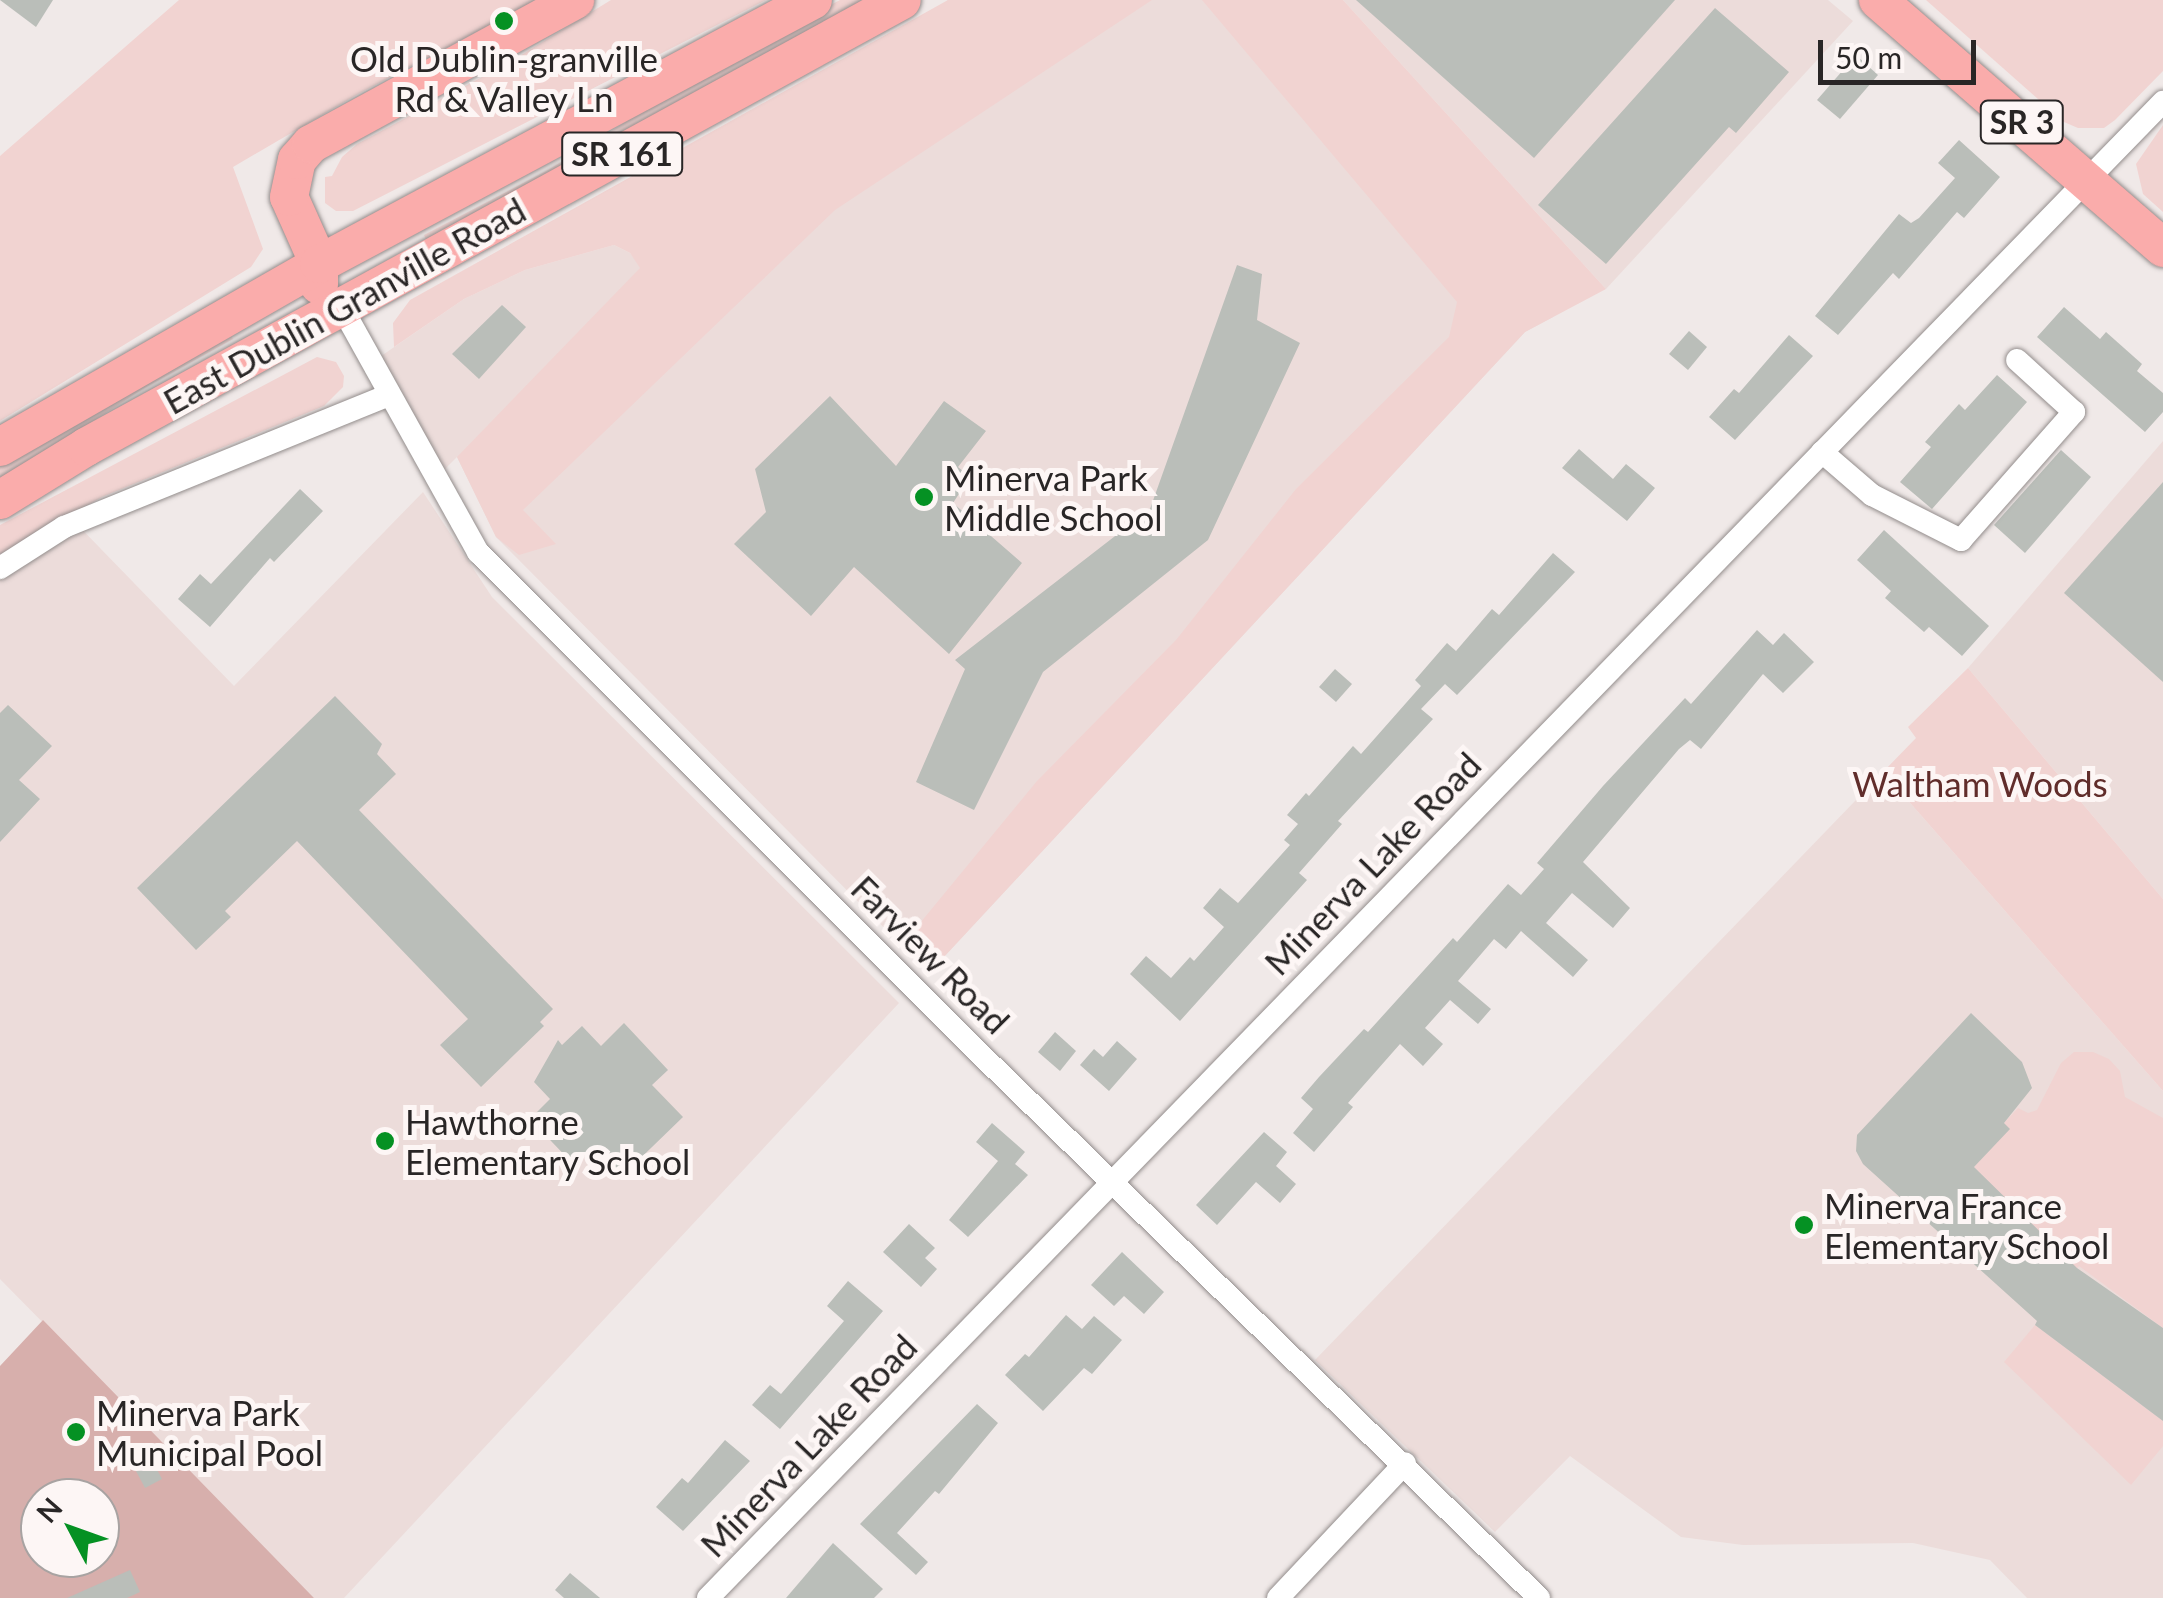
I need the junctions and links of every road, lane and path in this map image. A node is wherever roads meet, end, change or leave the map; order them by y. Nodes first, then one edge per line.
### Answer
1 (575, 0) edge
2 (812, 0) edge
3 (902, 0) edge
4 (1878, 0) edge
5 (711, 56) junction
6 (2163, 102) edge
7 (2086, 177) junction
8 (2163, 248) edge
9 (319, 264) junction
10 (341, 306) junction
11 (2016, 360) dead end
12 (389, 396) junction
13 (0, 447) edge
14 (86, 447) junction
15 (1822, 452) junction
16 (0, 500) edge
17 (0, 568) edge
18 (1112, 1179) junction
19 (1405, 1464) junction
20 (708, 1598) edge
21 (1278, 1598) edge
22 (1539, 1598) edge

1 - 9 main road
2 - 5 main road, East Dublin Granville Road / SR 161
3 - 10 main road, East Dublin Granville Road / SR 161
4 - 7 main road, SR 3
5 - 9 main road, East Dublin Granville Road / SR 161
5 - 10 main road
6 - 7 street, Minerva Lake Road
7 - 8 main road, SR 3
7 - 15 street, Minerva Lake Road
9 - 13 main road, East Dublin Granville Road / SR 161
9 - 14 main road
10 - 12 street, Farview Road
10 - 14 main road, East Dublin Granville Road / SR 161
11 - 15 street
12 - 17 street
12 - 18 street, Farview Road
14 - 16 main road, East Dublin Granville Road / SR 161
15 - 18 street, Minerva Lake Road
18 - 19 street, Farview Road
18 - 20 street, Minerva Lake Road
19 - 21 street
19 - 22 street, Farview Road

